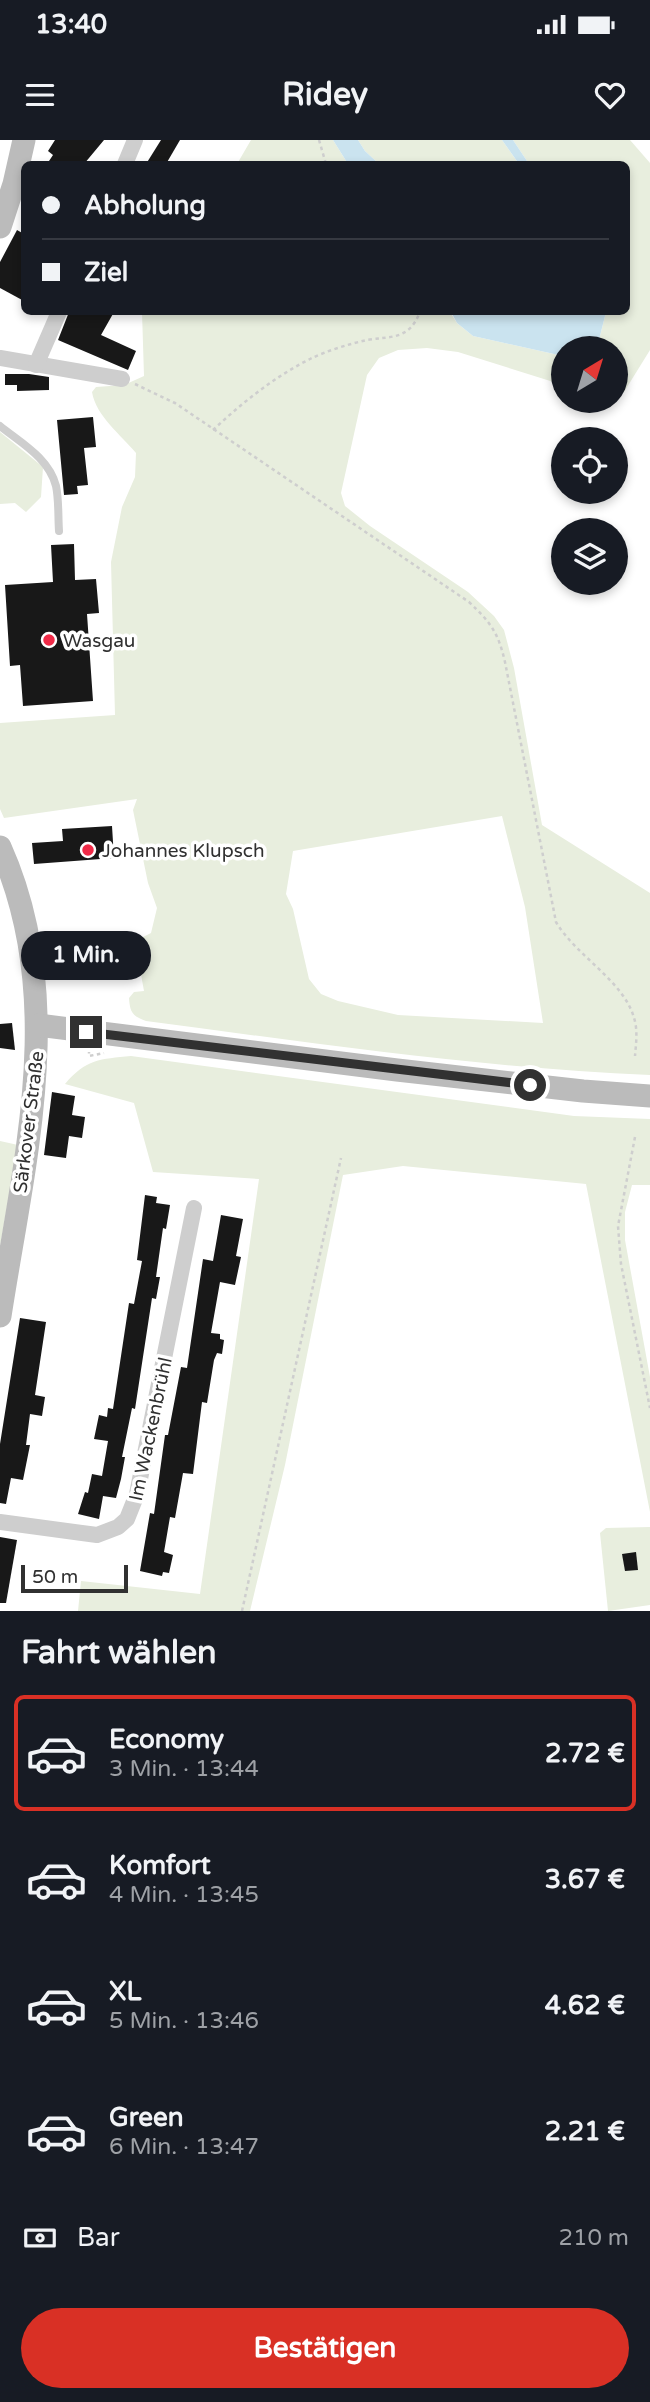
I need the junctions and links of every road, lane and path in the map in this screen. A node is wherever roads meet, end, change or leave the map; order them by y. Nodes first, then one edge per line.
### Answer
1 (24, 140) edge
2 (135, 140) edge
3 (319, 140) edge
4 (126, 161) edge
5 (325, 161) edge
6 (0, 227) edge
7 (58, 315) edge
8 (419, 315) edge
9 (0, 358) edge
10 (36, 365) junction
11 (122, 379) joint
12 (0, 426) edge
13 (213, 430) junction
14 (59, 531) dead end
15 (0, 848) edge
16 (38, 1025) junction
17 (635, 1056) dead end
18 (650, 1096) edge
19 (635, 1137) dead end
20 (341, 1158) dead end
21 (194, 1208) dead end
22 (0, 1315) edge
23 (650, 1408) edge
24 (0, 1522) edge
25 (242, 1611) edge

1 - 6 main road
2 - 4 street
3 - 5 path
7 - 10 street
8 - 13 path
9 - 10 street
10 - 11 street
11 - 13 path
12 - 14 lane
13 - 17 path
15 - 16 main road, Särkover Straße
16 - 18 main road
16 - 22 main road, Särkover Straße
19 - 23 path
20 - 25 path
21 - 24 street, Im Wackenbrühl

